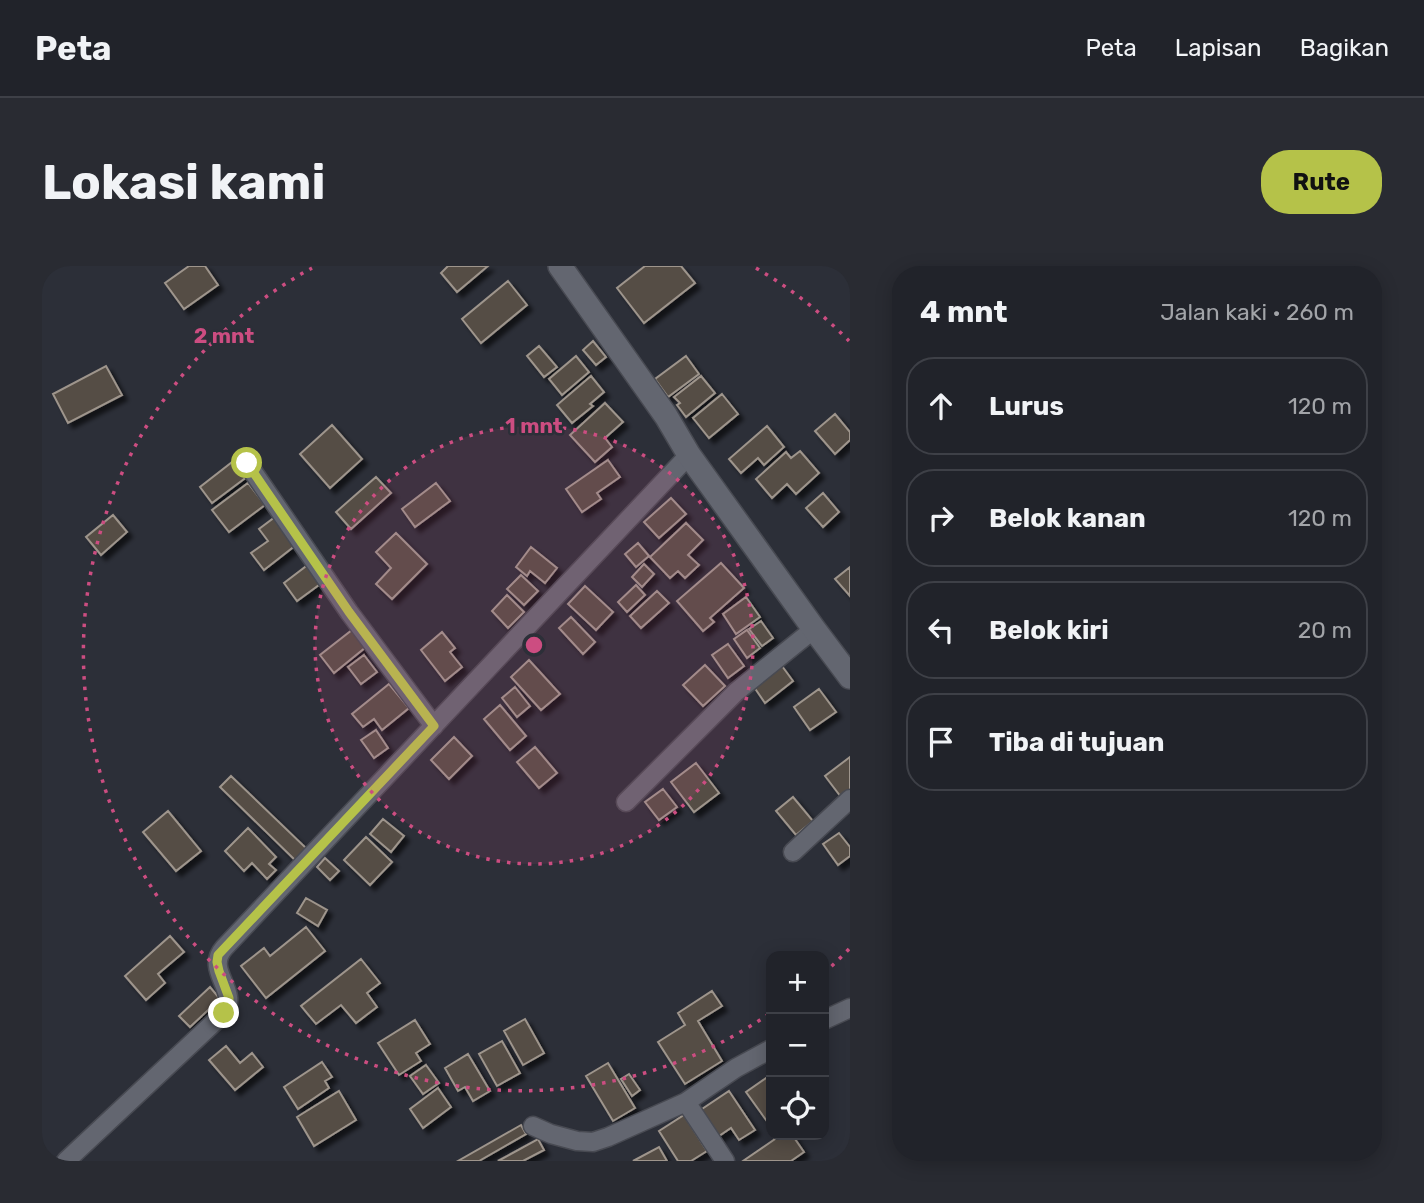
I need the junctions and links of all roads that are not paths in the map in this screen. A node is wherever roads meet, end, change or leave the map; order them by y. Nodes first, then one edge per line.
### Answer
1 (560, 266) edge
2 (690, 455) junction
3 (247, 463) dead end
4 (814, 629) junction
5 (850, 677) edge
6 (434, 726) junction
7 (850, 799) edge
8 (626, 802) dead end
9 (793, 852) dead end
10 (850, 1008) edge
11 (829, 1018) edge
12 (766, 1052) edge
13 (686, 1102) junction
14 (533, 1126) dead end
15 (66, 1161) edge
16 (725, 1161) edge

1 - 2 street
2 - 4 street
2 - 6 street
3 - 6 street
4 - 5 street
4 - 8 street
6 - 15 street
7 - 9 street
10 - 11 street
12 - 13 street
13 - 14 street
13 - 16 street

